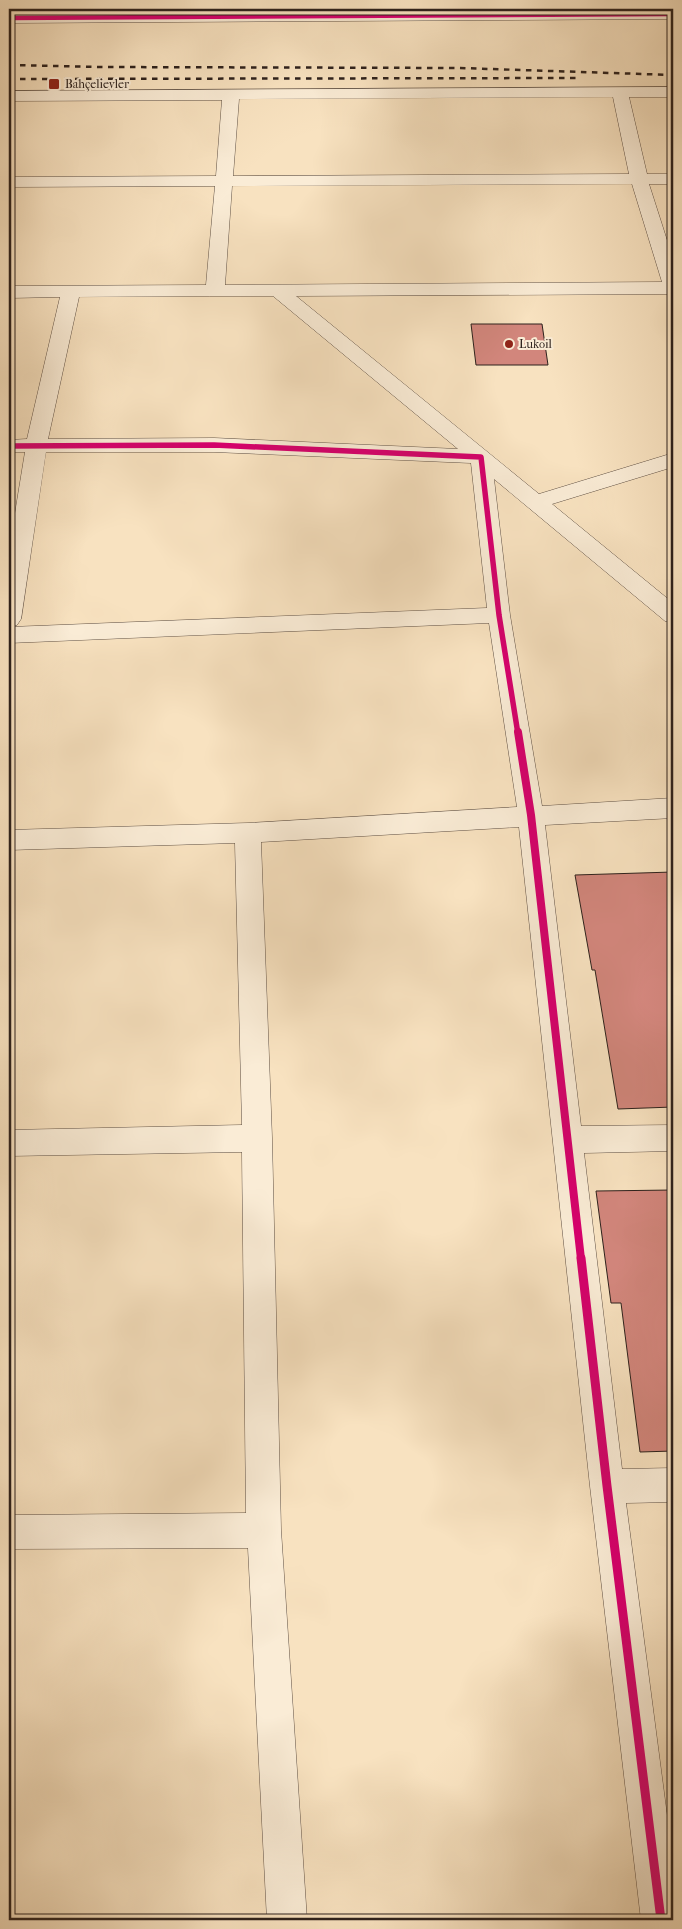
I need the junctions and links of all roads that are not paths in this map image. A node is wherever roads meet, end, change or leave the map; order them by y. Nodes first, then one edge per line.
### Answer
1 (673, 14) edge
2 (9, 18) edge
3 (673, 26) edge
4 (9, 31) edge
5 (673, 92) edge
6 (620, 93) junction
7 (231, 94) junction
8 (9, 96) edge
9 (673, 178) edge
10 (639, 179) junction
11 (224, 181) junction
12 (9, 182) edge
13 (673, 288) edge
14 (278, 291) junction
15 (9, 292) edge
16 (71, 292) junction
17 (215, 292) junction
18 (22, 447) edge
19 (481, 457) junction
20 (673, 460) edge
21 (536, 502) junction
22 (499, 615) junction
23 (673, 615) edge
24 (9, 619) edge
25 (9, 635) edge
26 (673, 808) edge
27 (532, 815) junction
28 (248, 833) junction
29 (9, 840) edge
30 (257, 1138) junction
31 (673, 1138) edge
32 (567, 1140) junction
33 (9, 1143) edge
34 (673, 1485) edge
35 (607, 1486) junction
36 (264, 1530) junction
37 (9, 1532) edge
38 (287, 1920) edge
39 (665, 1920) edge

1 - 2 street
3 - 4 street
5 - 6 street
6 - 7 street
6 - 10 street
7 - 8 street
7 - 11 street
9 - 10 street
10 - 11 street
10 - 13 street
11 - 12 street
11 - 17 street
13 - 14 street
14 - 17 street
14 - 19 street
15 - 16 street
16 - 17 street
16 - 18 street
18 - 19 street
18 - 24 street
19 - 21 street
19 - 22 street
20 - 21 street
21 - 23 street
22 - 25 street
22 - 27 street
26 - 27 street
27 - 28 street
27 - 32 street
28 - 29 street
28 - 30 street
30 - 33 street
30 - 36 street
31 - 32 street
32 - 35 street
34 - 35 street
35 - 39 street
36 - 37 street
36 - 38 street

